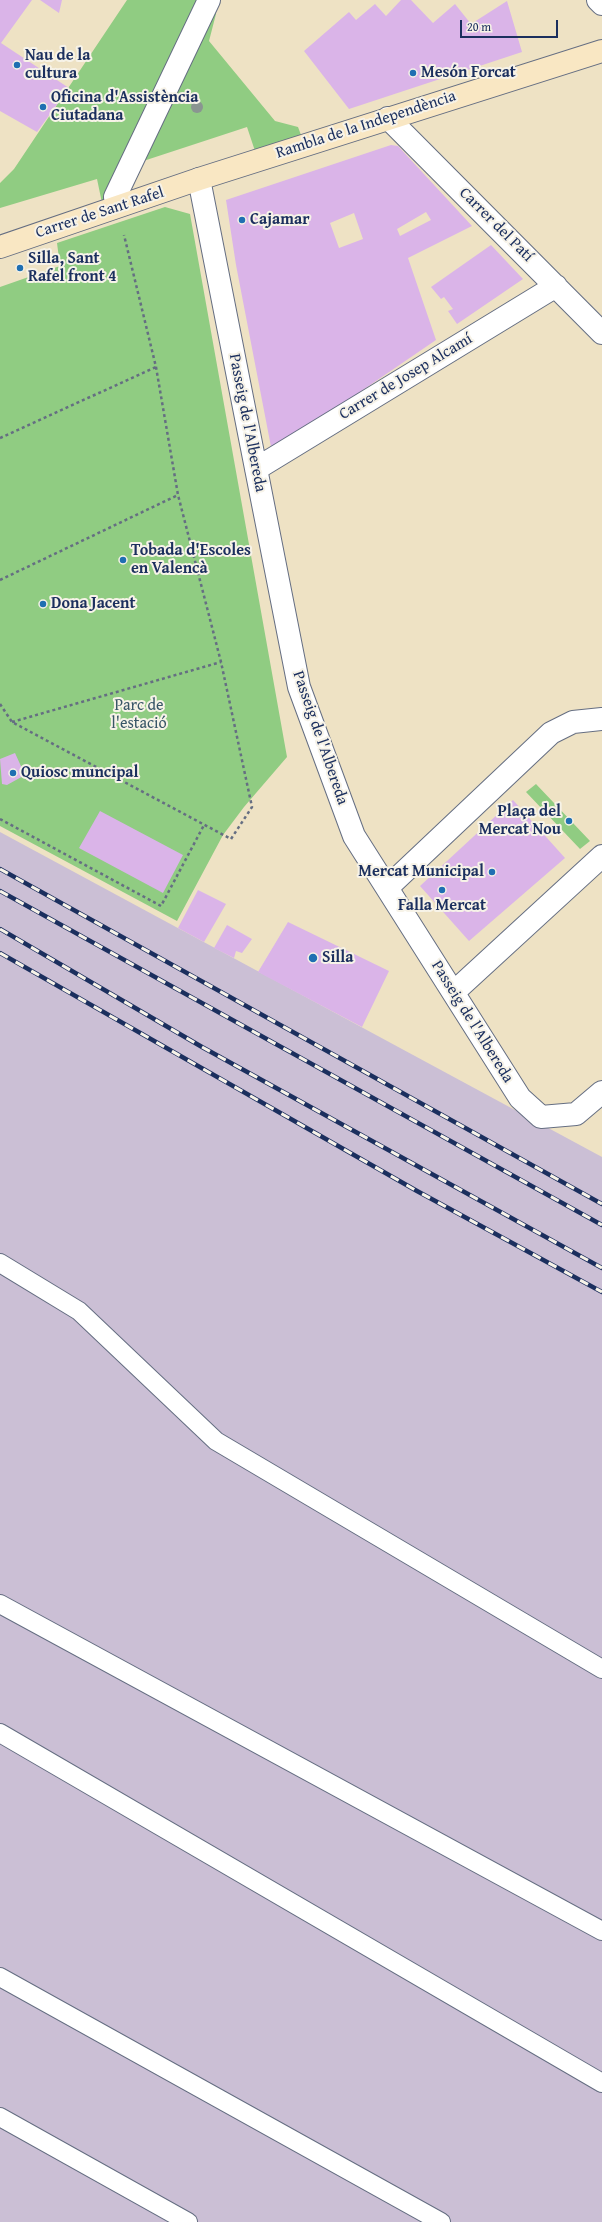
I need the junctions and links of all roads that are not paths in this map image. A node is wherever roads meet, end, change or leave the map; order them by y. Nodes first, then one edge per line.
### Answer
1 (209, 0) edge
2 (598, 0) edge
3 (602, 4) edge
4 (602, 51) edge
5 (388, 118) junction
6 (199, 179) junction
7 (115, 197) dead end
8 (0, 247) edge
9 (556, 286) junction
10 (602, 333) edge
11 (256, 469) junction
12 (602, 719) edge
13 (602, 856) edge
14 (388, 887) junction
15 (454, 992) junction
16 (602, 1092) edge
17 (0, 1263) edge
18 (0, 1604) edge
19 (602, 1669) edge
20 (0, 1733) edge
21 (602, 1931) edge
22 (0, 1977) edge
23 (602, 2083) edge
24 (0, 2117) edge
25 (188, 2222) edge
26 (441, 2222) edge

1 - 7 street
2 - 3 street
4 - 5 street, Rambla de la Independència
5 - 6 street, Rambla de la Independència
5 - 9 street, Carrer del Patí
6 - 8 street, Carrer de Sant Rafel
6 - 11 street, Passeig de l'Albereda
9 - 10 street, Carrer del Patí
9 - 11 street, Carrer de Josep Alcamí
11 - 14 street, Passeig de l'Albereda
12 - 14 street
13 - 15 street
14 - 15 street, Passeig de l'Albereda
15 - 16 street, Passeig de l'Albereda
17 - 19 lane
18 - 21 lane
20 - 23 lane
22 - 26 lane
24 - 25 lane

